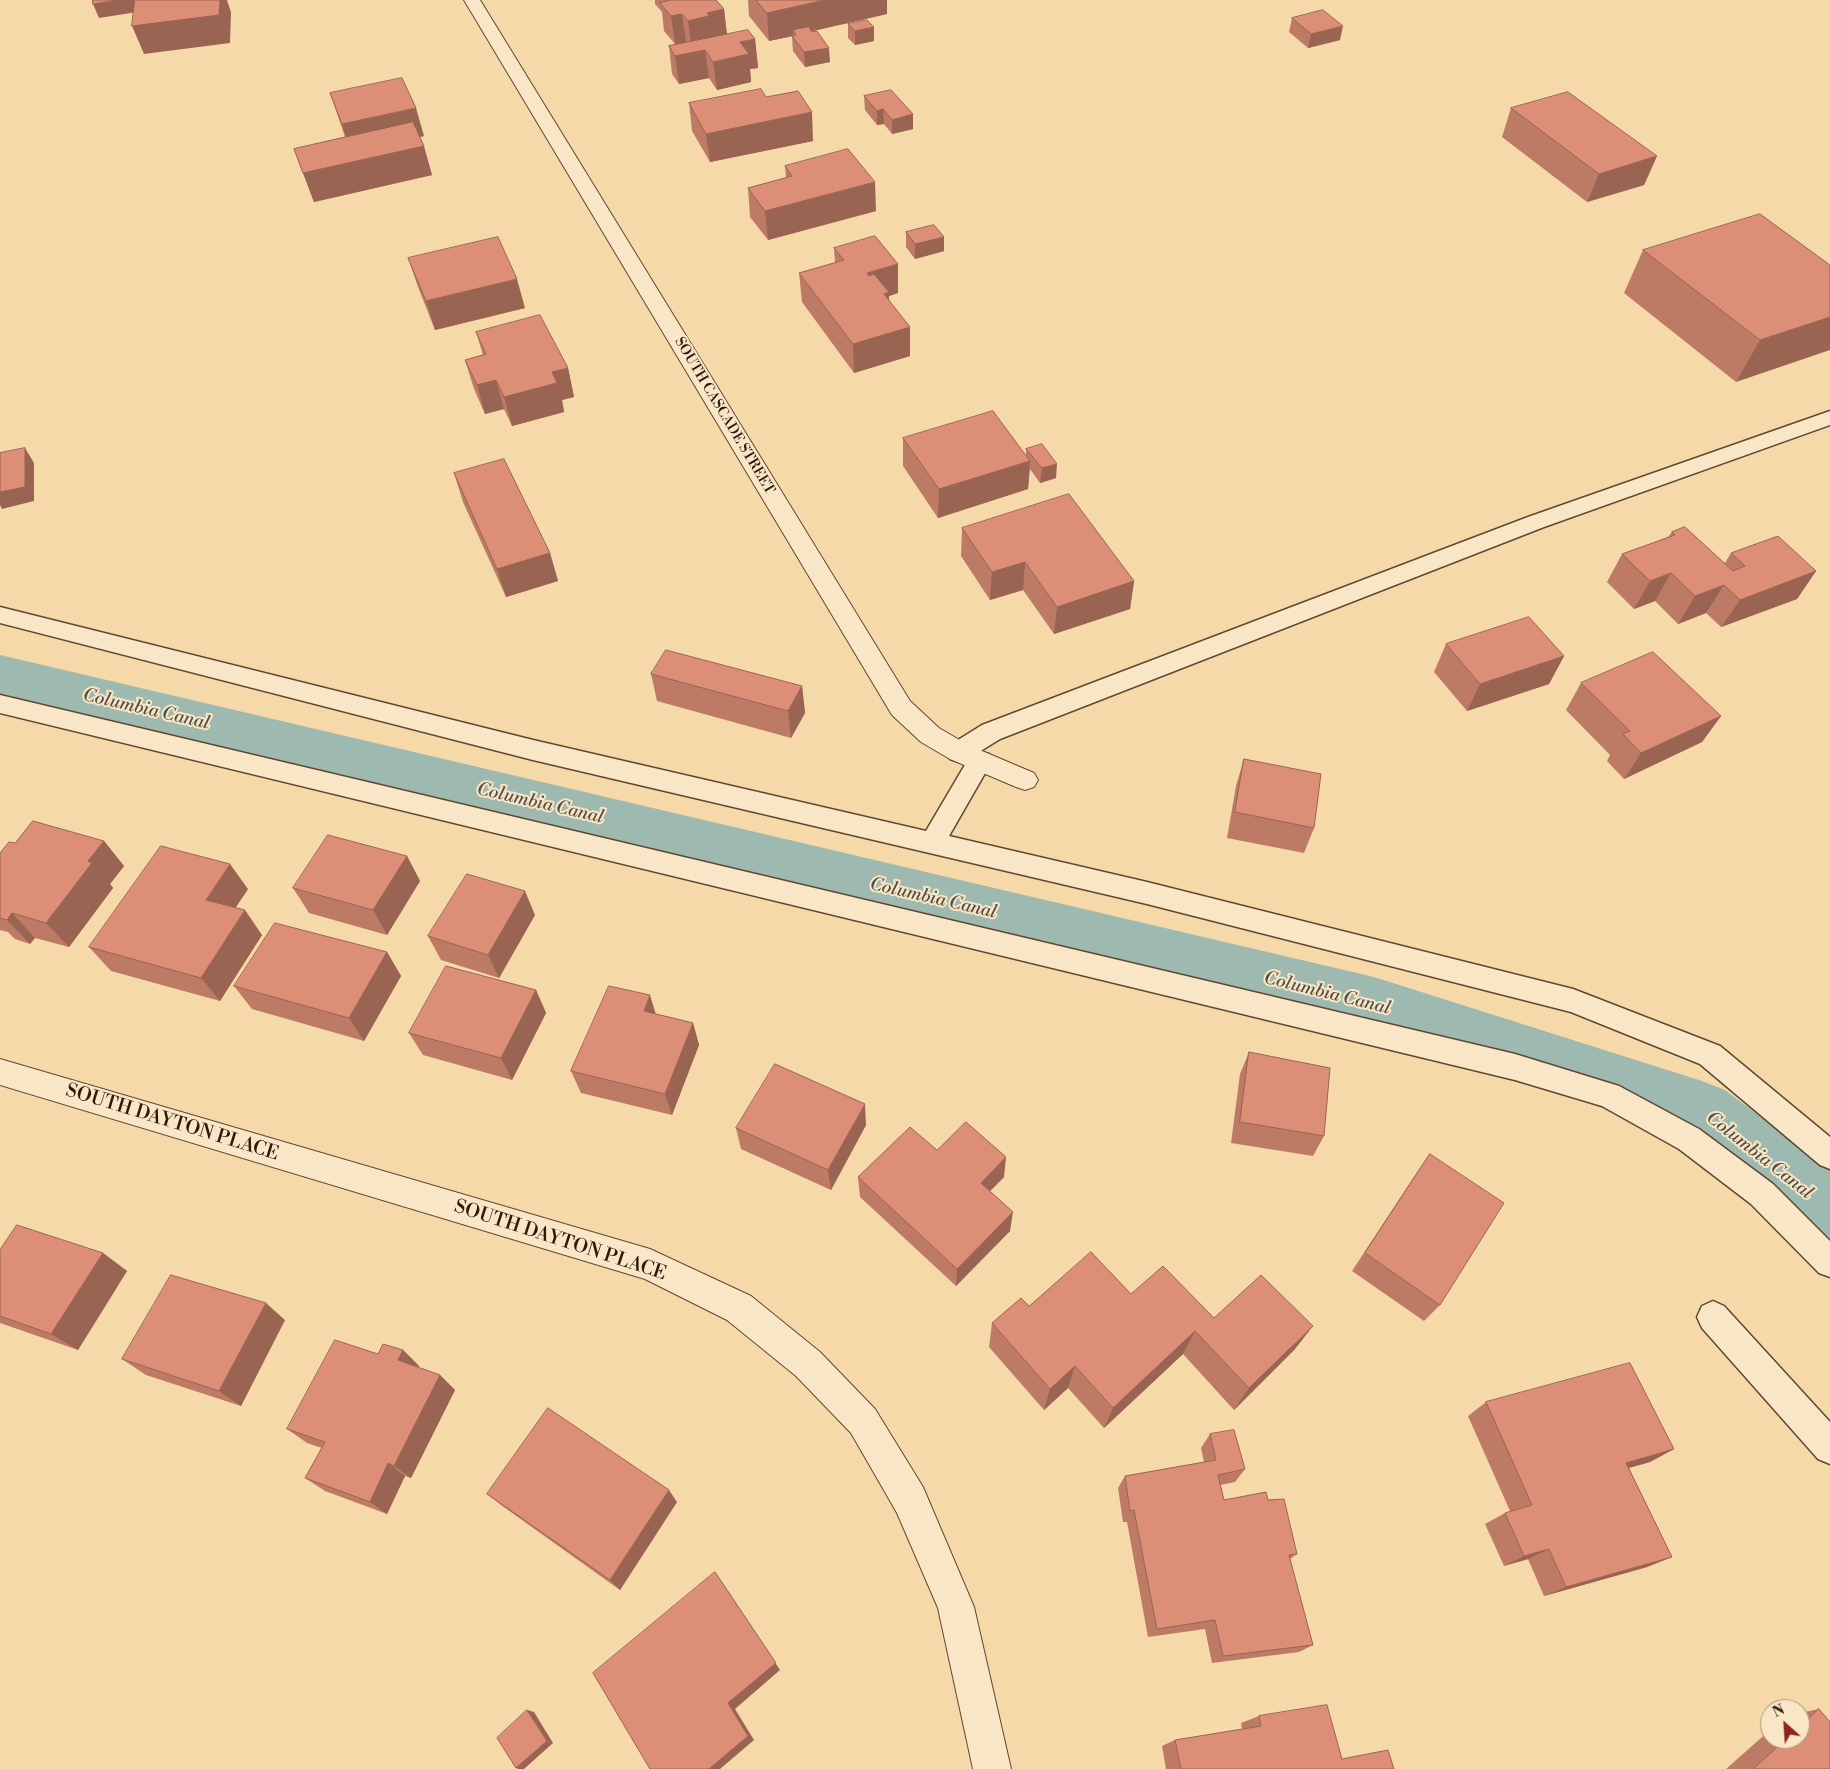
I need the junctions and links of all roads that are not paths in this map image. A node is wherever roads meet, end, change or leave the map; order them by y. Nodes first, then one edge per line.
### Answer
1 (472, 0) edge
2 (1830, 418) edge
3 (0, 614) edge
4 (0, 704) edge
5 (970, 757) junction
6 (1025, 780) dead end
7 (932, 843) junction
8 (0, 1072) edge
9 (1830, 1155) edge
10 (1830, 1262) edge
11 (1713, 1317) dead end
12 (1830, 1447) edge
13 (992, 1769) edge

1 - 5 street, SOUTH CASCADE STREET
2 - 5 lane
3 - 7 lane
4 - 10 lane
5 - 6 street, SOUTH CASCADE STREET
5 - 7 lane
7 - 9 lane
8 - 13 street, SOUTH DAYTON PLACE
11 - 12 lane

